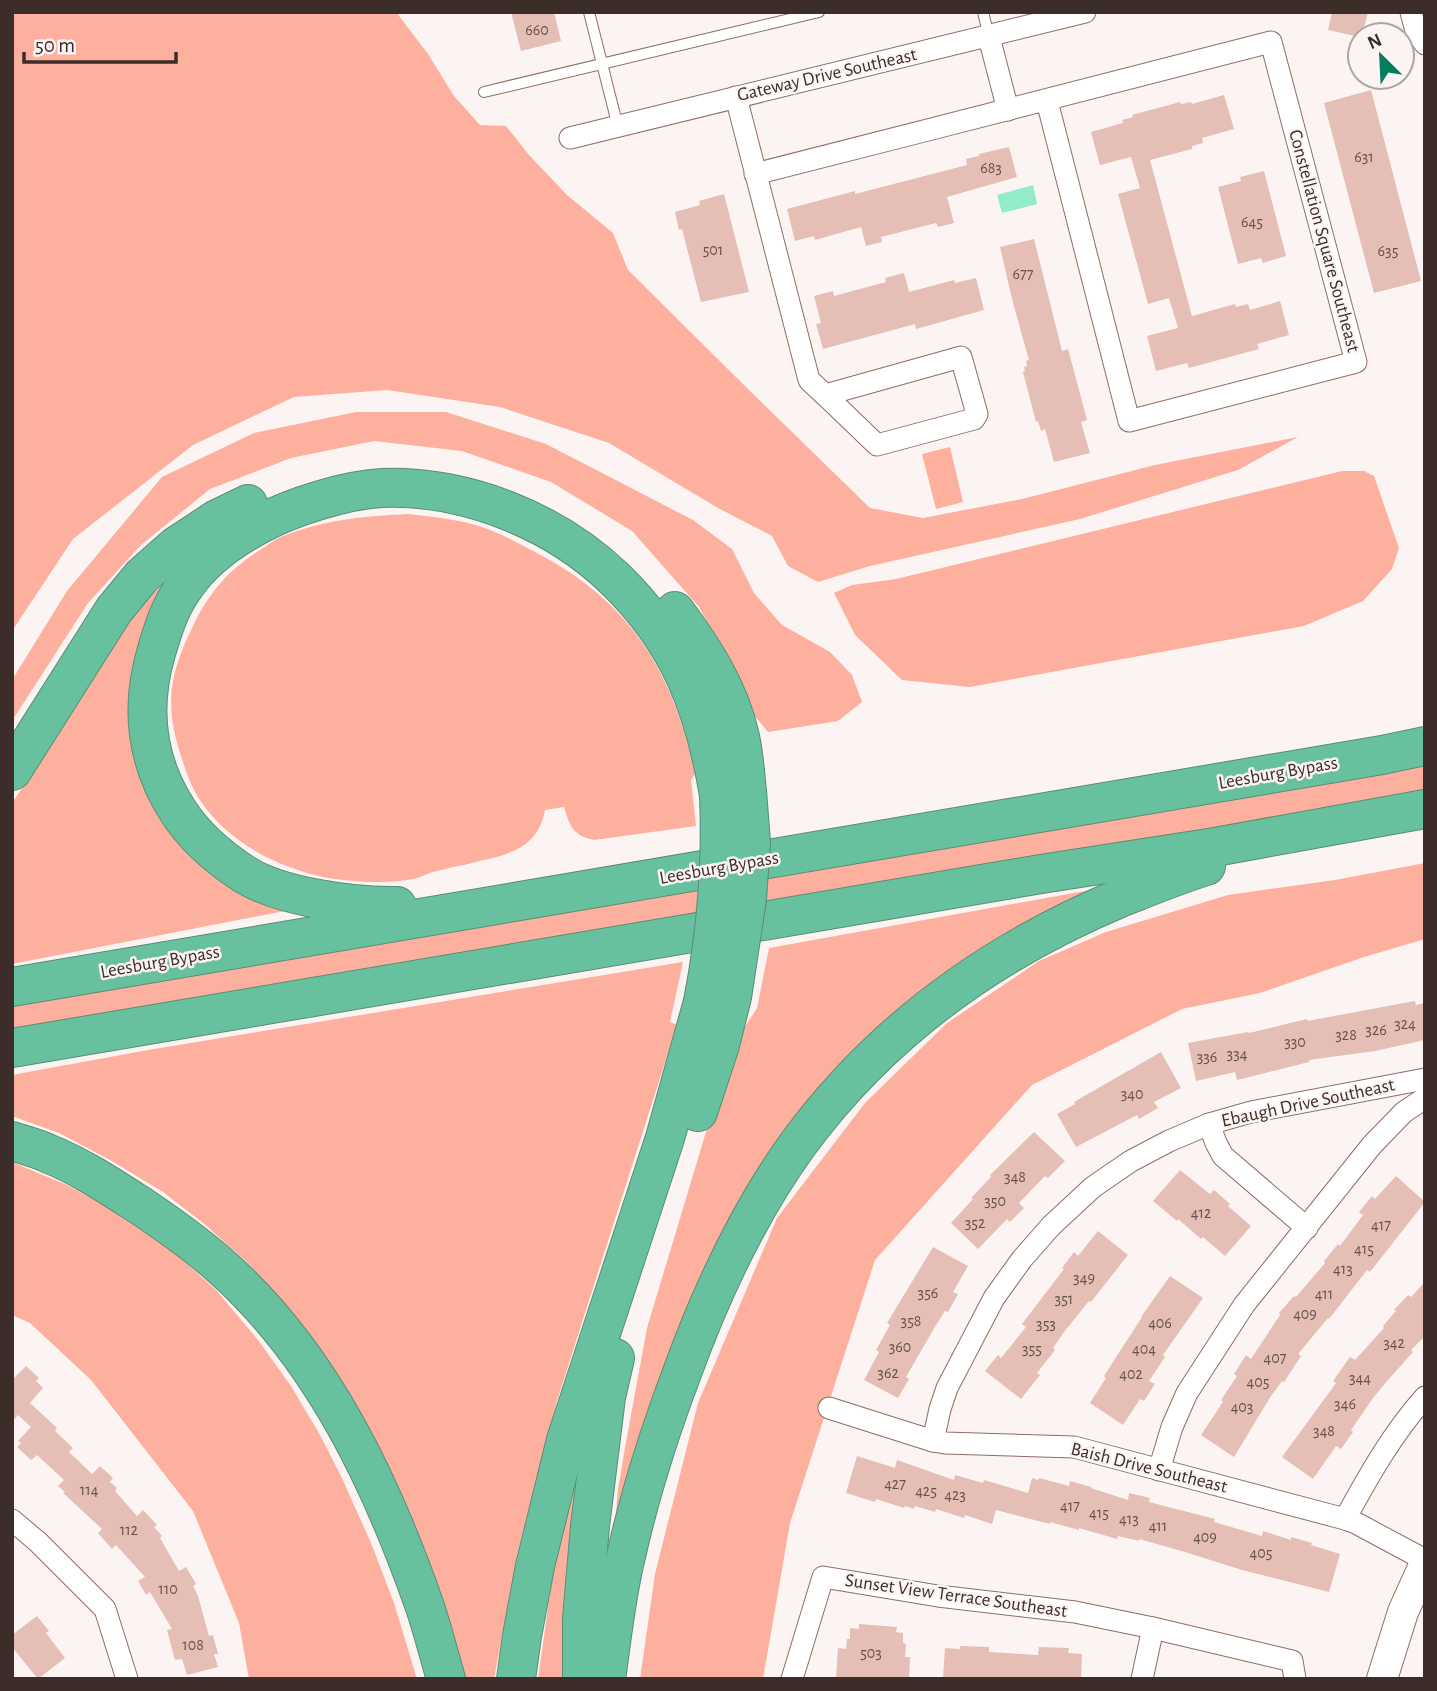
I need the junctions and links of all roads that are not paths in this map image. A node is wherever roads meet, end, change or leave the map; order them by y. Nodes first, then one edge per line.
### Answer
1 (589, 12) edge
2 (819, 12) edge
3 (983, 12) edge
4 (1085, 12) edge
5 (1411, 12) edge
6 (989, 37) junction
7 (1425, 44) edge
8 (602, 65) junction
9 (484, 92) dead end
10 (736, 97) junction
11 (1047, 101) junction
12 (1008, 110) junction
13 (618, 127) junction
14 (570, 138) dead end
15 (755, 174) junction
16 (825, 395) junction
17 (1425, 746) edge
18 (12, 771) edge
19 (733, 793) junction
20 (1425, 809) edge
21 (1352, 822) junction
22 (605, 887) junction
23 (12, 988) edge
24 (718, 999) junction
25 (12, 1048) edge
26 (1425, 1079) edge
27 (1425, 1098) edge
28 (1209, 1124) junction
29 (12, 1141) edge
30 (1307, 1228) junction
31 (1425, 1397) edge
32 (829, 1408) dead end
33 (933, 1441) junction
34 (1159, 1470) junction
35 (1345, 1519) junction
36 (12, 1520) edge
37 (1425, 1561) edge
38 (1153, 1628) junction
39 (127, 1679) edge
40 (446, 1679) edge
41 (516, 1679) edge
42 (582, 1679) edge
43 (606, 1679) edge
44 (792, 1679) edge
45 (1142, 1679) edge
46 (1294, 1679) edge
47 (1382, 1679) edge

1 - 8 lane
2 - 8 lane
3 - 6 lane
4 - 6 street, Gateway Drive Southeast
5 - 7 street
6 - 10 street, Gateway Drive Southeast
6 - 12 street
8 - 9 lane
8 - 13 lane
10 - 13 street, Gateway Drive Southeast
10 - 15 street
11 - 11 street, Constellation Square Southeast
11 - 12 street, Constellation Square Southeast
12 - 15 street, Constellation Square Southeast
13 - 14 street, Gateway Drive Southeast
15 - 16 street
16 - 16 street
17 - 22 highway, Leesburg Bypass
18 - 19 highway
19 - 22 highway
19 - 24 highway, bridge
20 - 21 highway
21 - 25 highway
21 - 43 highway
22 - 23 highway, Leesburg Bypass
24 - 41 highway
24 - 42 highway
26 - 28 street, Ebaugh Drive Southeast
27 - 30 street
28 - 30 street
28 - 33 street, Ebaugh Drive Southeast
29 - 40 highway
30 - 34 street
31 - 35 street
32 - 33 street, Baish Drive Southeast
33 - 34 street, Baish Drive Southeast
34 - 35 street, Baish Drive Southeast
35 - 37 street, Baish Drive Southeast
36 - 39 street
37 - 47 street
38 - 44 street, Sunset View Terrace Southeast
38 - 45 street
38 - 46 street, Sunset View Terrace Southeast

